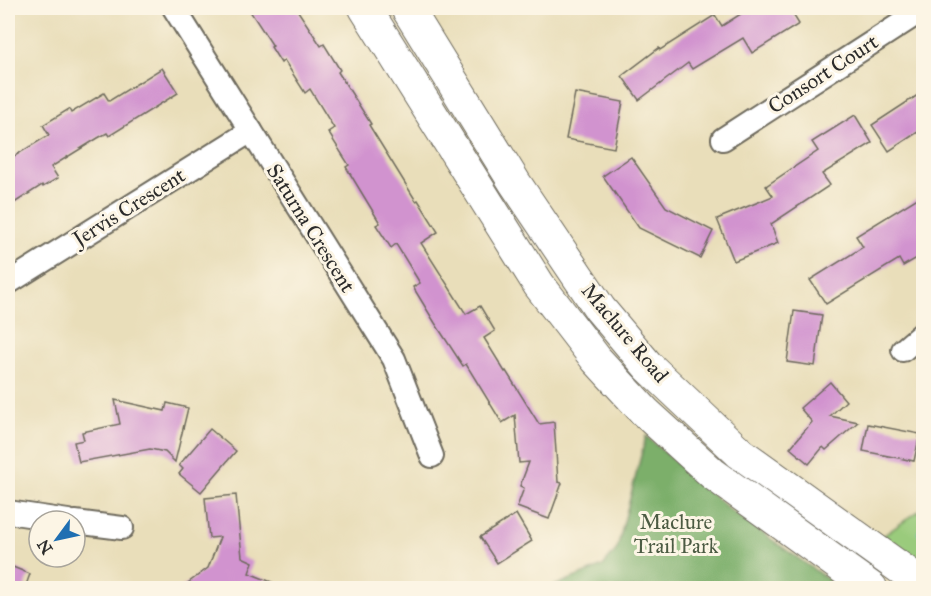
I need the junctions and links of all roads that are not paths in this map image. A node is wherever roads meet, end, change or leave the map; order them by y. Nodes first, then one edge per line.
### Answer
1 (174, 8) edge
2 (365, 8) edge
3 (407, 8) edge
4 (924, 9) edge
5 (251, 130) junction
6 (723, 139) dead end
7 (8, 283) edge
8 (924, 332) edge
9 (903, 350) dead end
10 (432, 456) dead end
11 (8, 512) edge
12 (27, 515) edge
13 (87, 524) edge
14 (122, 528) dead end
15 (924, 585) edge
16 (871, 588) edge

1 - 5 street, Saturna Crescent
2 - 16 main road, Maclure Road
3 - 15 main road, Maclure Road
4 - 6 street, Consort Court
5 - 7 street, Jervis Crescent
5 - 10 street, Saturna Crescent
8 - 9 street
11 - 12 street
13 - 14 street

